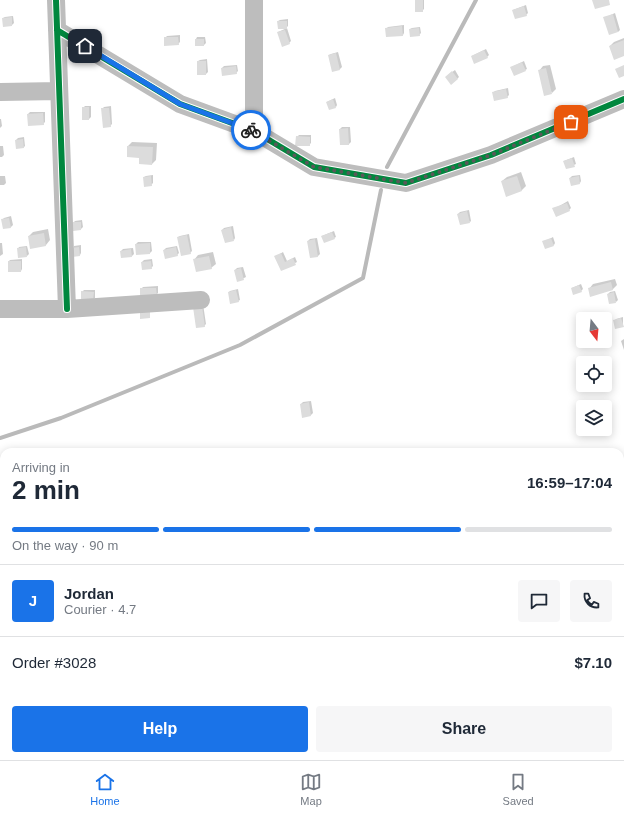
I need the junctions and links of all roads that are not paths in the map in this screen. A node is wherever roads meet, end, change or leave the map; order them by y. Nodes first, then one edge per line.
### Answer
1 (56, 0) edge
2 (254, 0) edge
3 (57, 30) junction
4 (59, 91) junction
5 (0, 92) edge
6 (624, 99) edge
7 (254, 131) junction
8 (201, 300) dead end
9 (0, 309) edge
10 (67, 310) junction

1 - 3 street
2 - 7 street
3 - 4 street
3 - 7 street
4 - 5 street
4 - 10 street
6 - 7 street
8 - 10 street
9 - 10 street

